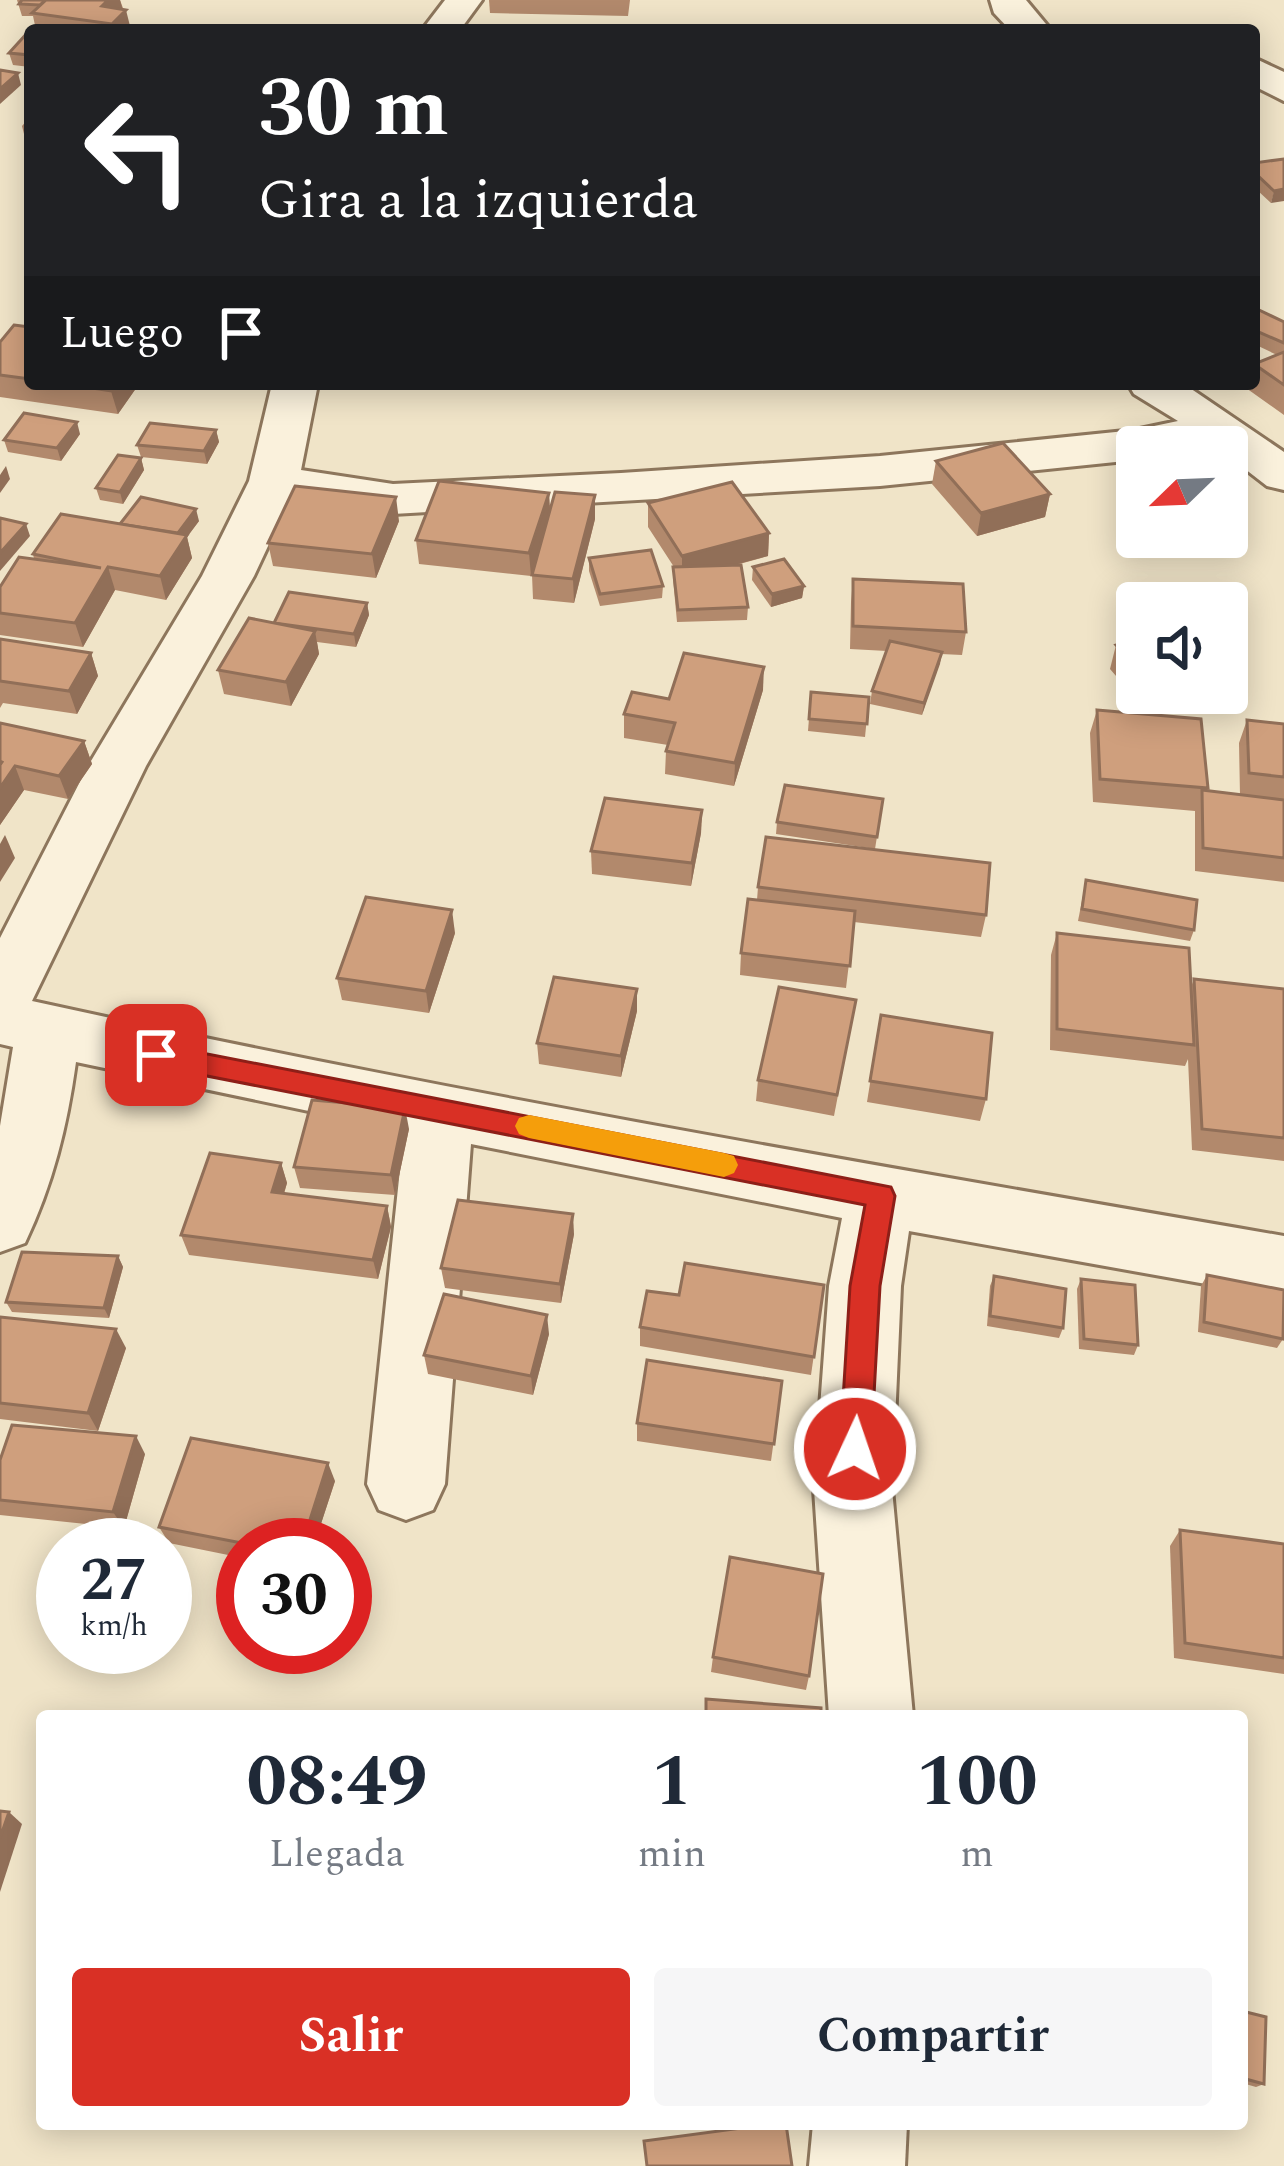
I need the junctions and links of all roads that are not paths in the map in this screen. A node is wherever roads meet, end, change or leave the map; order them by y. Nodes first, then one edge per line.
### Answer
1 (464, 0) edge
2 (1008, 0) edge
3 (446, 24) edge
4 (1025, 24) edge
5 (294, 390) edge
6 (1161, 390) edge
7 (1219, 426) edge
8 (1116, 447) edge
9 (1248, 448) edge
10 (1284, 475) edge
11 (274, 481) junction
12 (16, 1017) edge
13 (440, 1109) junction
14 (880, 1196) junction
15 (0, 1222) edge
16 (1284, 1267) edge
17 (406, 1484) dead end
18 (871, 1710) edge
19 (860, 2130) edge
20 (857, 2166) edge

1 - 3 street
2 - 4 street
5 - 11 street
6 - 7 street
8 - 11 street
9 - 10 street
11 - 12 street
12 - 13 street
12 - 15 street
13 - 14 street
13 - 17 street
14 - 16 street
14 - 18 street
19 - 20 street

